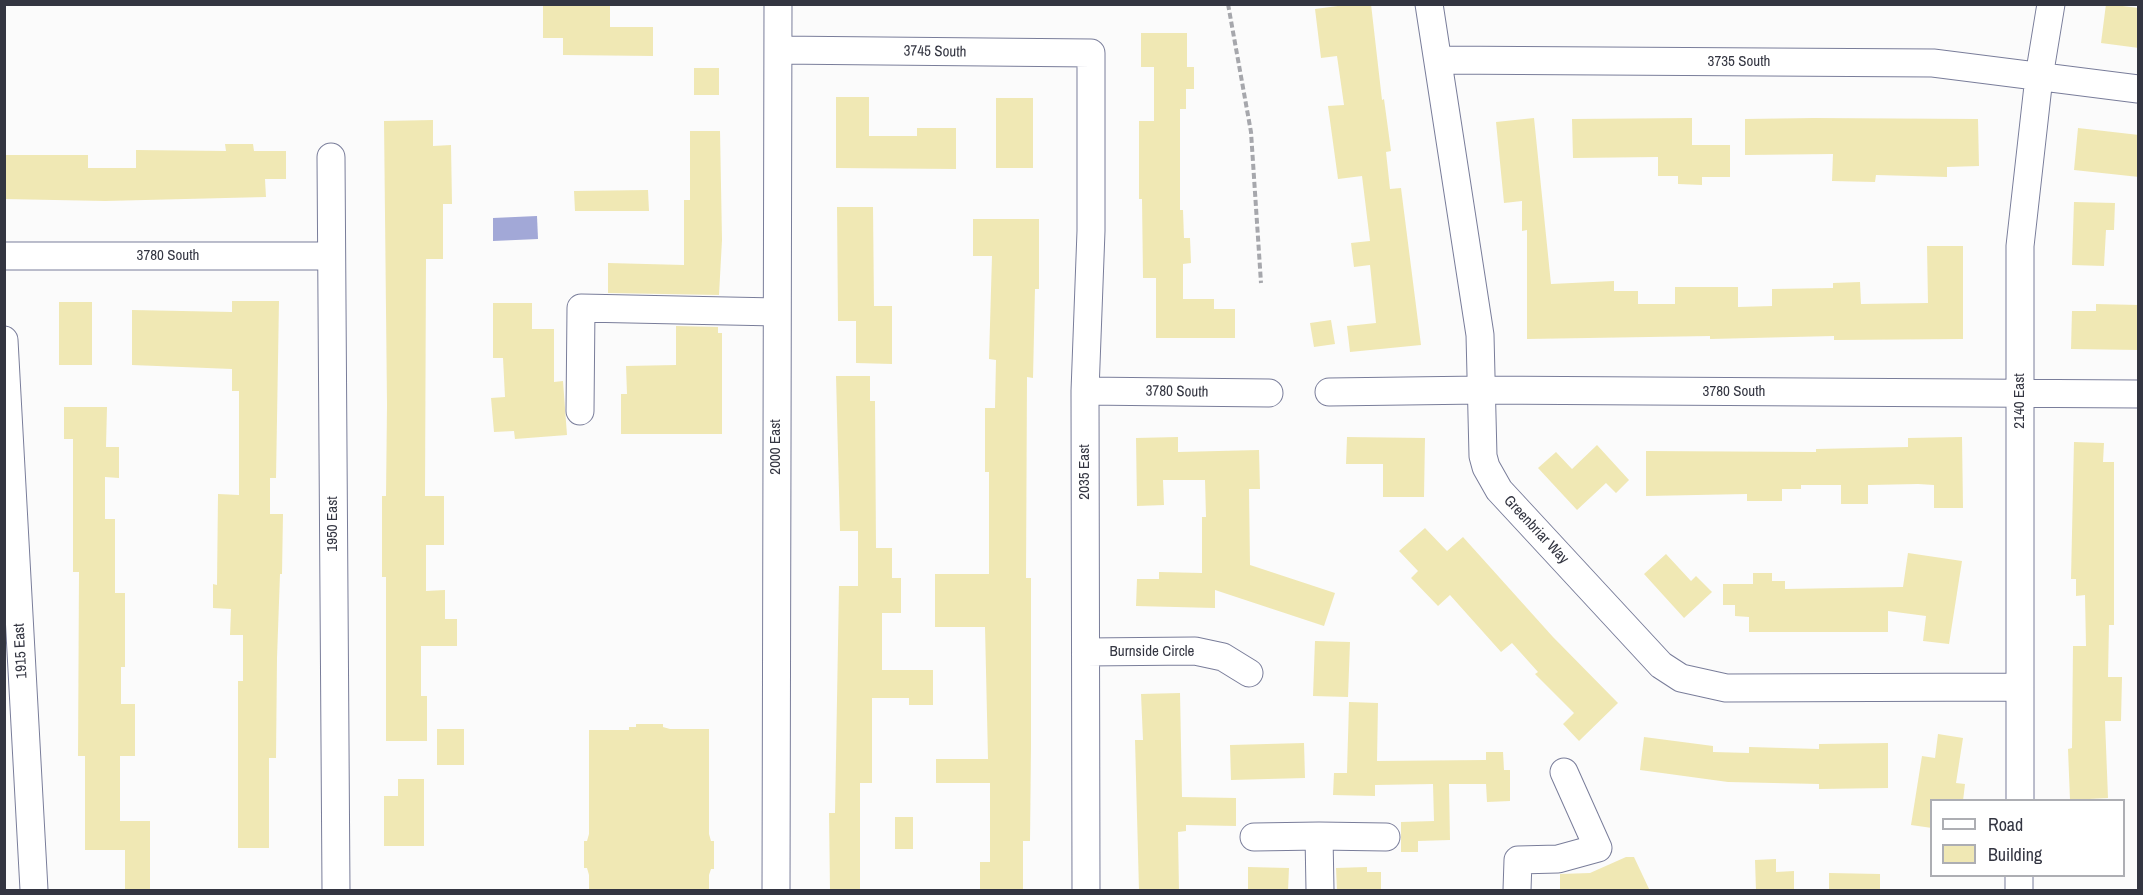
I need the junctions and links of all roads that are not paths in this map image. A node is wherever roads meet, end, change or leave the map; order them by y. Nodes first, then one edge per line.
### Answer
1 (778, 4) edge
2 (1429, 4) edge
3 (2051, 4) edge
4 (778, 50) junction
5 (1091, 53) joint
6 (1438, 60) junction
7 (2039, 77) junction
8 (2139, 89) edge
9 (331, 157) dead end
10 (4, 256) edge
11 (331, 256) junction
12 (777, 312) junction
13 (4, 340) edge
14 (1481, 390) junction
15 (1085, 391) junction
16 (1329, 392) dead end
17 (1269, 393) dead end
18 (2020, 394) junction
19 (2139, 394) edge
20 (580, 411) dead end
21 (1086, 652) junction
22 (1249, 673) dead end
23 (2020, 687) junction
24 (1564, 772) dead end
25 (2020, 799) edge
26 (1319, 836) junction
27 (1254, 837) dead end
28 (1386, 837) dead end
29 (34, 891) edge
30 (336, 891) edge
31 (776, 891) edge
32 (1086, 891) edge
33 (1320, 891) edge
34 (1517, 891) edge

1 - 4 street, 2000 East
2 - 6 street, Greenbriar Way
3 - 7 street, 2140 East
4 - 5 street, 3745 South
4 - 12 street, 2000 East
5 - 15 street, 2035 East
6 - 7 street, 3735 South
6 - 14 street, Greenbriar Way
7 - 8 street, 3735 South
7 - 18 street, 2140 East
9 - 11 street, 1950 East
10 - 11 street, 3780 South
11 - 30 street, 1950 East
12 - 20 street
12 - 31 street, 2000 East
13 - 29 street, 1915 East
14 - 16 street, 3780 South
14 - 18 street, 3780 South
14 - 23 street, Greenbriar Way
15 - 17 street, 3780 South
15 - 21 street, 2035 East
18 - 19 street, 3780 South
18 - 23 street, 2140 East
21 - 22 street, Burnside Circle
21 - 32 street, 2035 East
23 - 25 street, 2140 East
24 - 34 street
26 - 27 street
26 - 28 street
26 - 33 street

